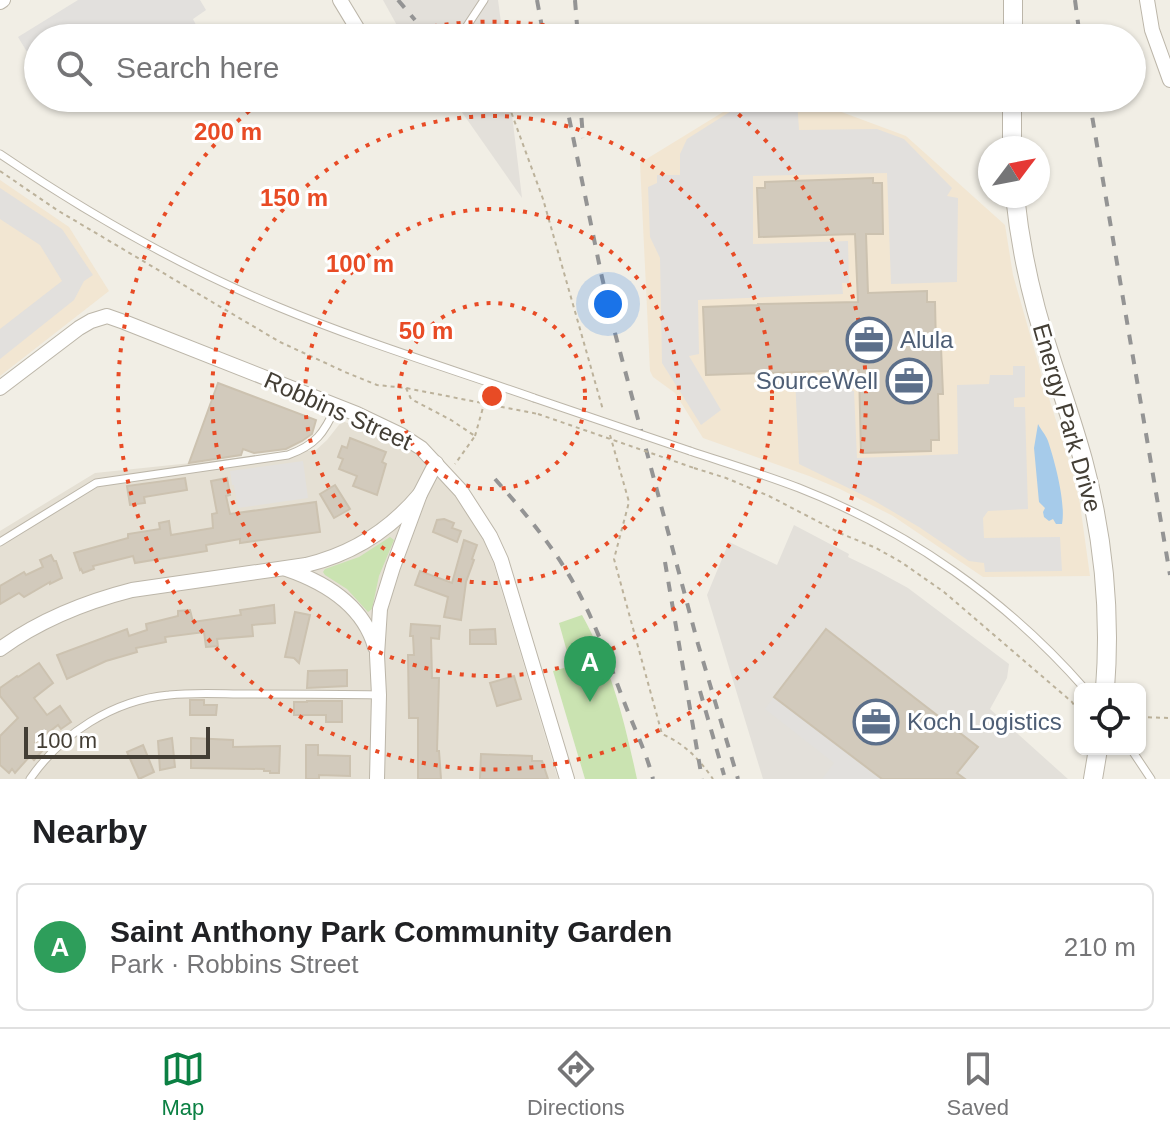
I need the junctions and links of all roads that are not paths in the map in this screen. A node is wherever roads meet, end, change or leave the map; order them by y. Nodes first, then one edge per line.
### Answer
1 (340, 0) edge
2 (484, 0) edge
3 (1013, 0) edge
4 (1147, 0) edge
5 (355, 24) edge
6 (468, 24) edge
7 (1013, 24) edge
8 (1170, 80) edge
9 (1012, 112) edge
10 (1012, 136) edge
11 (0, 154) edge
12 (1017, 208) edge
13 (0, 388) edge
14 (336, 406) junction
15 (436, 463) junction
16 (420, 494) junction
17 (0, 542) edge
18 (282, 568) junction
19 (0, 649) edge
20 (377, 655) junction
21 (1079, 683) edge
22 (1105, 683) edge
23 (379, 695) junction
24 (1097, 755) edge
25 (1135, 755) edge
26 (30, 779) edge
27 (377, 779) edge
28 (567, 779) edge
29 (1093, 779) edge
30 (1151, 779) edge

1 - 5 street
2 - 6 lane
3 - 7 street
4 - 8 street
9 - 10 street
11 - 21 lane, bridge
12 - 22 street, Energy Park Drive
13 - 14 street, Robbins Street
14 - 15 street, Robbins Street
14 - 17 lane
15 - 16 street
15 - 28 street, Robbins Street
16 - 18 street
16 - 20 street
18 - 19 street
18 - 20 street
20 - 23 street
23 - 26 lane
23 - 27 street
24 - 29 street
25 - 30 lane

